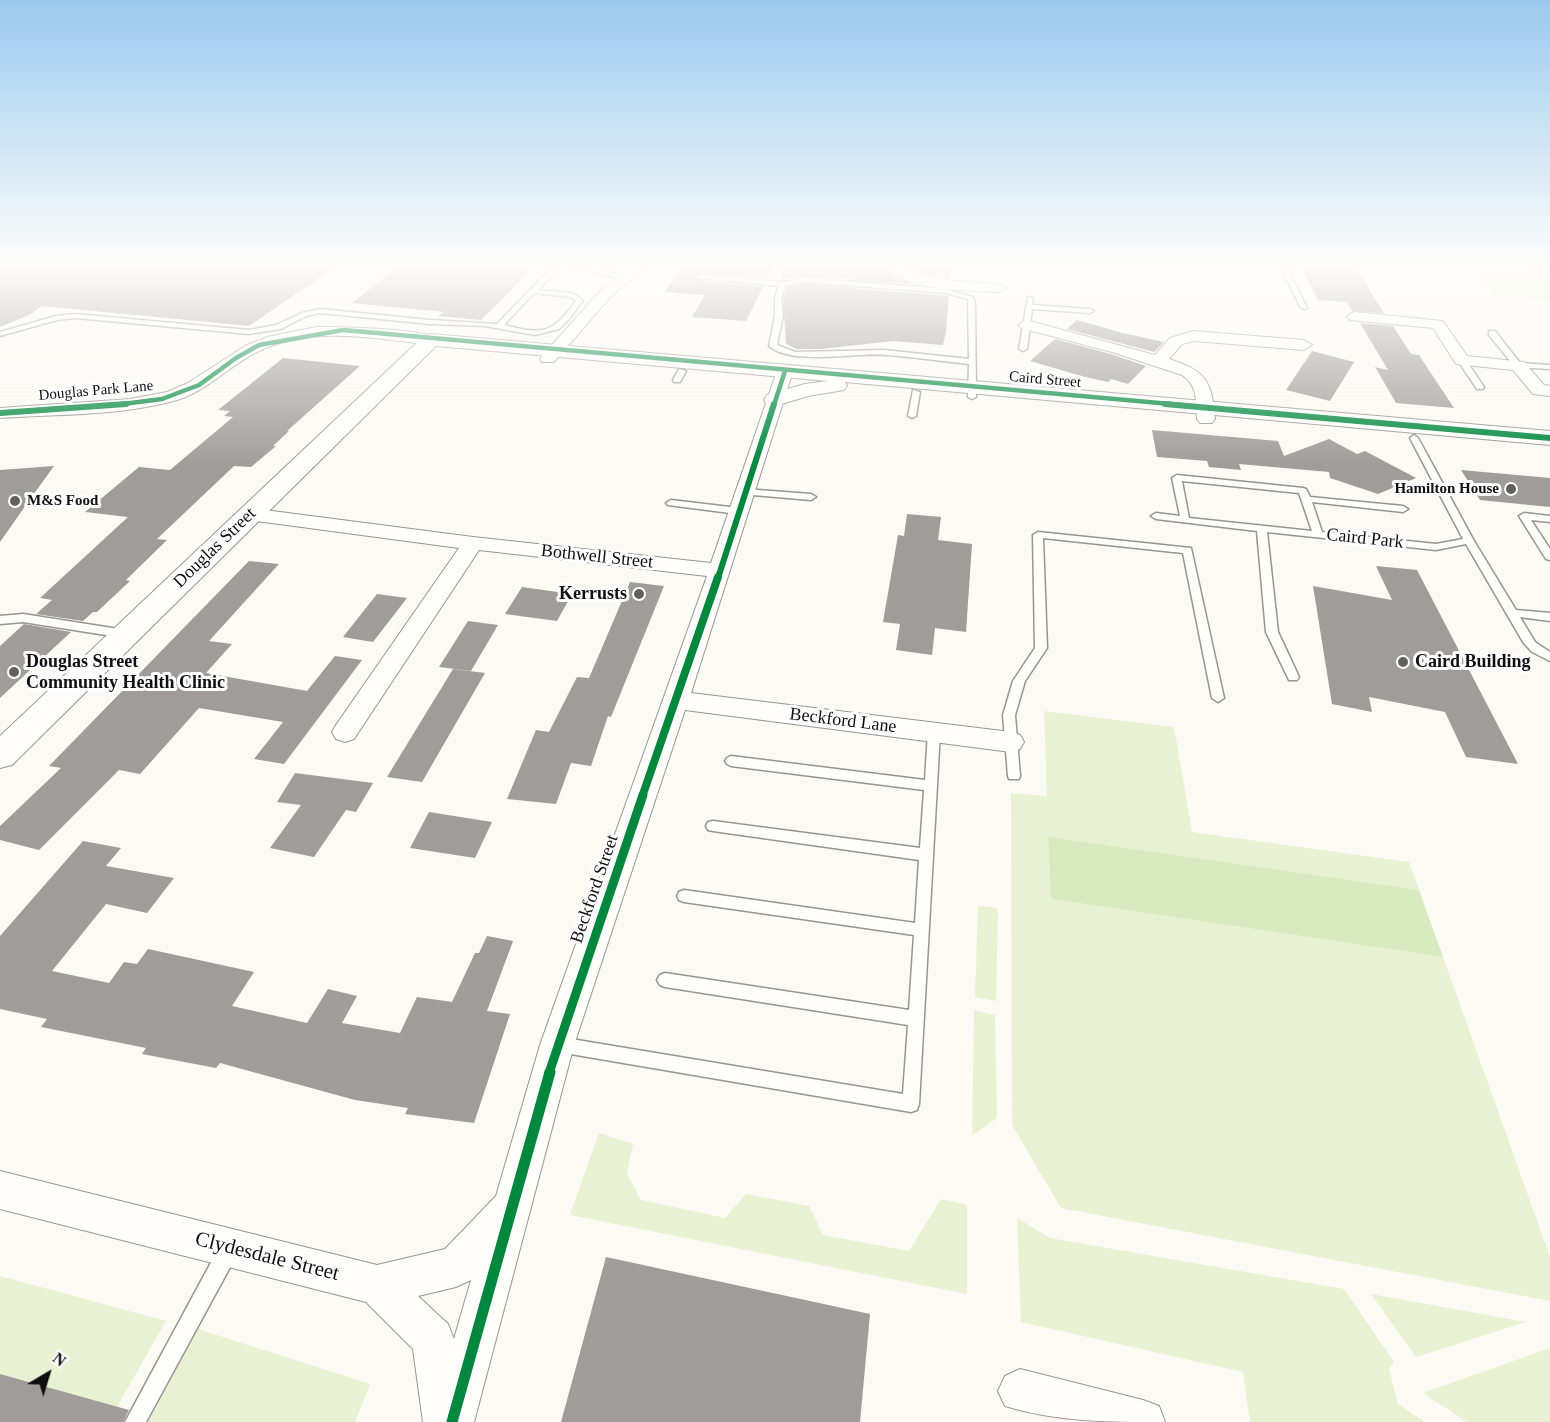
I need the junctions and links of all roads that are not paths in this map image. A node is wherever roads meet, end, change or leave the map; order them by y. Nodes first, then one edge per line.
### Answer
1 (571, 333) edge
2 (775, 333) edge
3 (972, 333) edge
4 (1025, 333) edge
5 (1056, 333) edge
6 (1444, 333) edge
7 (1492, 333) dead end
8 (427, 344) junction
9 (1304, 345) dead end
10 (1023, 349) dead end
11 (552, 355) junction
12 (1462, 361) junction
13 (972, 362) junction
14 (1159, 362) junction
15 (1518, 365) junction
16 (1550, 367) edge
17 (783, 376) junction
18 (1480, 387) dead end
19 (1550, 391) edge
20 (915, 392) junction
21 (972, 392) junction
22 (1205, 412) junction
23 (0, 413) edge
24 (912, 416) dead end
25 (1414, 438) junction
26 (1550, 438) edge
27 (1550, 450) edge
28 (811, 497) dead end
29 (1306, 499) junction
30 (741, 501) junction
31 (671, 503) dead end
32 (1403, 509) dead end
33 (249, 514) junction
34 (1156, 516) dead end
35 (1550, 519) edge
36 (1185, 520) junction
37 (1262, 528) junction
38 (1318, 534) junction
39 (1469, 541) junction
40 (473, 543) junction
41 (1549, 553) edge
42 (720, 571) junction
43 (1513, 613) junction
44 (1550, 617) edge
45 (0, 620) edge
46 (126, 634) junction
47 (1550, 657) edge
48 (1293, 677) dead end
49 (1218, 698) dead end
50 (675, 700) junction
51 (345, 732) dead end
52 (934, 732) junction
53 (1011, 742) junction
54 (0, 756) edge
55 (731, 761) dead end
56 (1014, 776) dead end
57 (930, 786) junction
58 (712, 826) dead end
59 (926, 855) junction
60 (684, 896) dead end
61 (921, 930) junction
62 (666, 980) dead end
63 (916, 1019) junction
64 (557, 1045) junction
65 (0, 1190) edge
66 (512, 1208) junction
67 (230, 1248) junction
68 (377, 1285) junction
69 (1020, 1391) dead end
70 (135, 1422) edge
71 (445, 1422) edge
72 (452, 1422) edge
73 (1143, 1422) edge

1 - 11 street
2 - 17 lane
3 - 13 lane
4 - 10 lane
5 - 14 street
6 - 12 street
7 - 15 lane
8 - 11 street, Caird Street
8 - 23 street, Douglas Park Lane
8 - 33 street, Douglas Street
9 - 14 street
11 - 17 street, Caird Street
11 - 17 street, Caird Street
12 - 15 street
12 - 18 lane
13 - 17 lane
13 - 21 lane
14 - 22 street
15 - 16 lane
15 - 19 street
17 - 20 street, Caird Street
17 - 21 street, Caird Street
17 - 30 street, Beckford Street
20 - 21 street, Caird Street
20 - 24 lane
21 - 22 street, Caird Street
22 - 25 street, Caird Street
22 - 26 street, Caird Street
25 - 27 street, Caird Street
25 - 39 lane
28 - 30 lane
29 - 32 lane
29 - 36 lane
29 - 38 lane
30 - 31 lane
30 - 42 street, Beckford Street
33 - 40 street, Bothwell Street
33 - 46 street, Douglas Street
34 - 36 lane, Caird Park
35 - 41 lane
36 - 37 lane, Caird Park
37 - 38 lane, Caird Park
37 - 48 lane
38 - 39 lane, Caird Park
39 - 43 lane
40 - 42 street, Bothwell Street
40 - 51 street
42 - 50 street, Beckford Street
43 - 44 lane
43 - 47 lane
45 - 46 lane
46 - 54 street, Douglas Street
49 - 53 lane
50 - 52 street, Beckford Lane
50 - 64 street, Beckford Street
52 - 53 street, Beckford Lane
52 - 57 lane
53 - 56 lane
55 - 57 lane
57 - 59 lane
58 - 59 lane
59 - 61 lane
60 - 61 lane
61 - 63 lane
62 - 63 lane
63 - 64 lane
64 - 66 street, Beckford Street
65 - 67 street, Clydesdale Street
66 - 68 street, Clydesdale Street
66 - 72 street, Beckford Street
67 - 68 street, Clydesdale Street
67 - 70 lane
68 - 71 street
69 - 73 street

